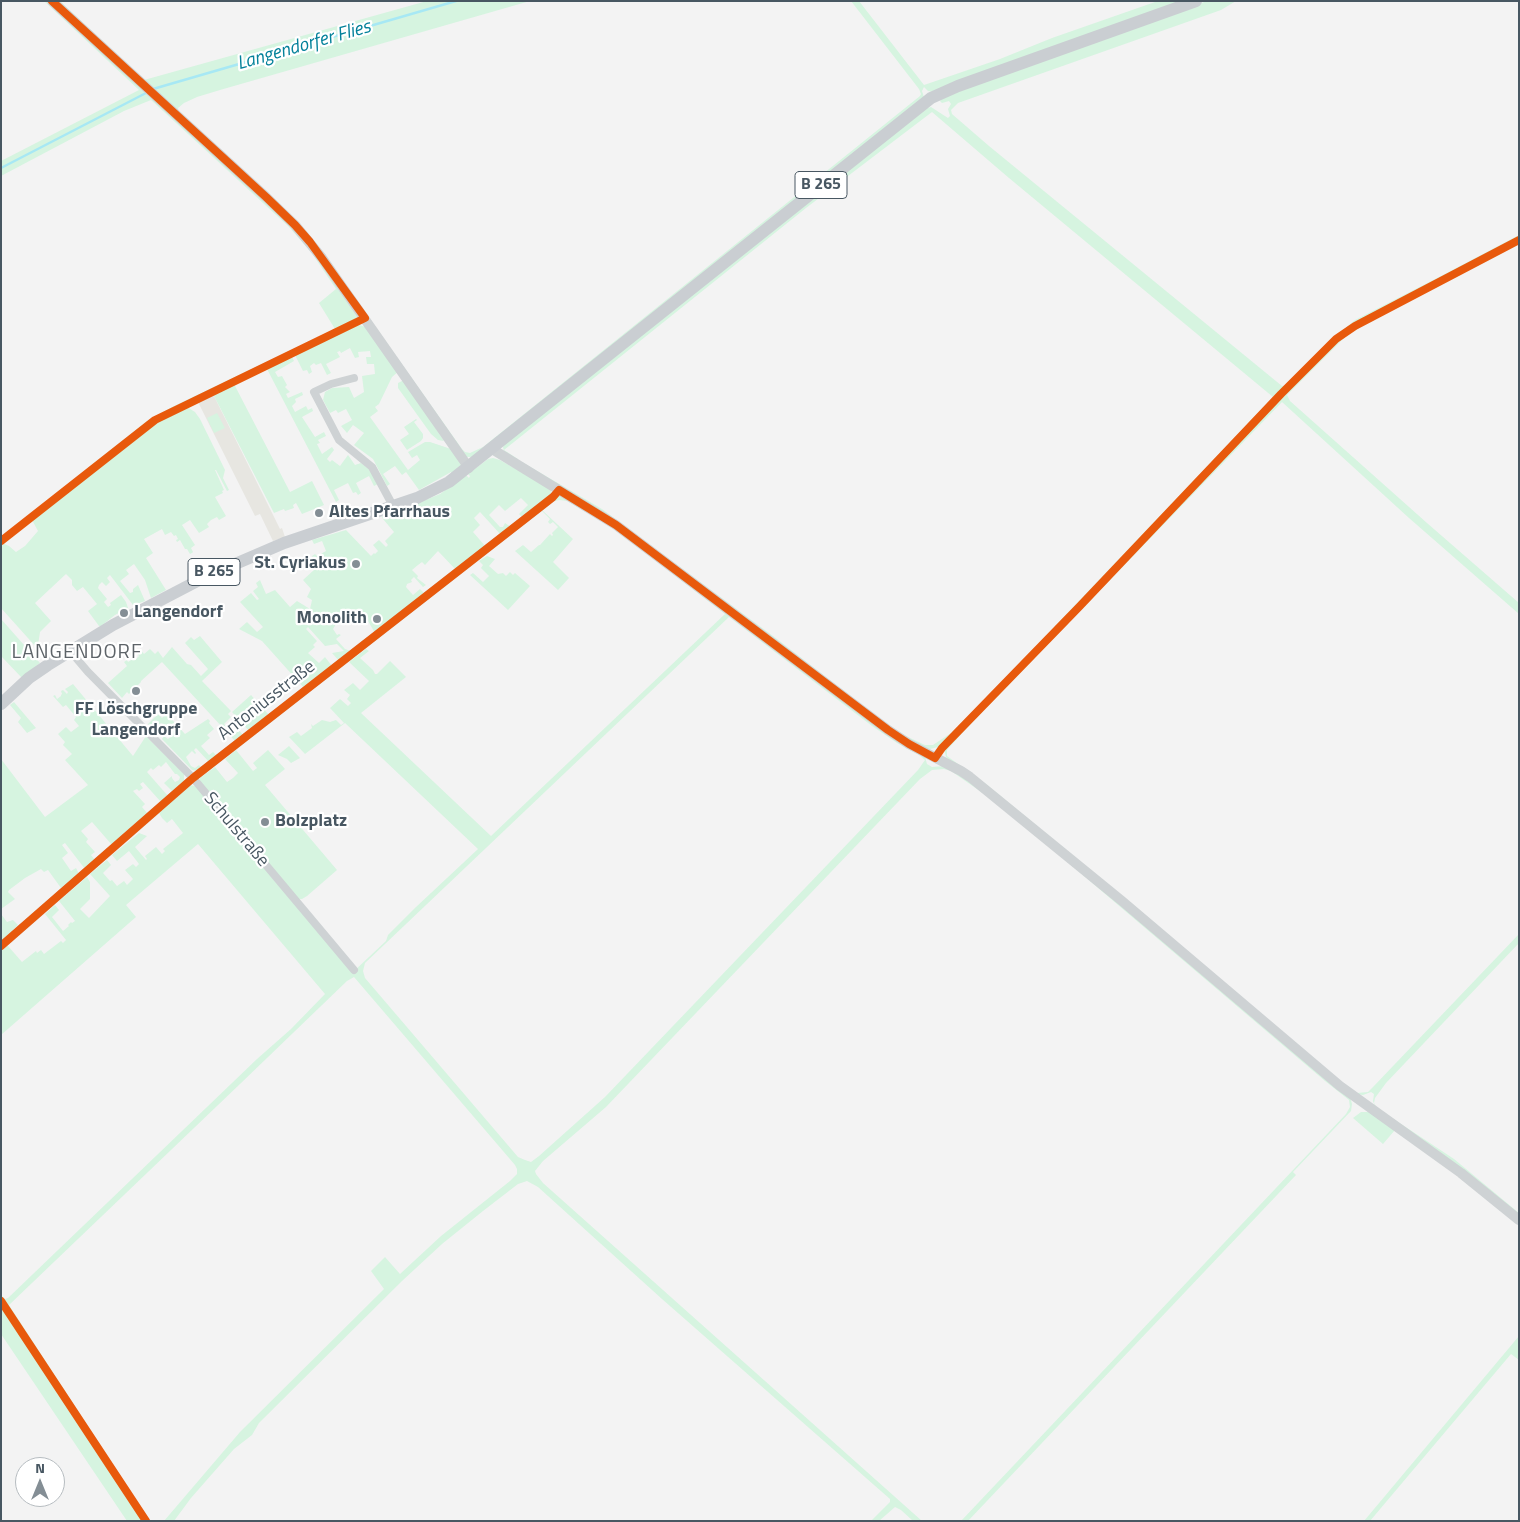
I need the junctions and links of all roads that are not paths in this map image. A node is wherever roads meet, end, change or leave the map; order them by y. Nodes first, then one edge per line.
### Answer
1 (52, 1) edge
2 (1196, 1) edge
3 (354, 378) dead end
4 (492, 449) junction
5 (469, 468) junction
6 (559, 490) junction
7 (393, 506) junction
8 (71, 652) junction
9 (1, 704) edge
10 (193, 778) junction
11 (1, 946) edge
12 (354, 970) dead end
13 (1519, 1220) edge

1 - 5 street
2 - 4 main road, B 265
3 - 7 street
4 - 5 main road, B 265
4 - 6 street
5 - 7 main road, B 265
6 - 10 street, Antoniusstraße
6 - 13 street
7 - 8 main road, B 265
8 - 9 main road, B 265
8 - 10 street, Schulstraße
10 - 11 street, Antoniusstraße
10 - 12 street, Schulstraße

